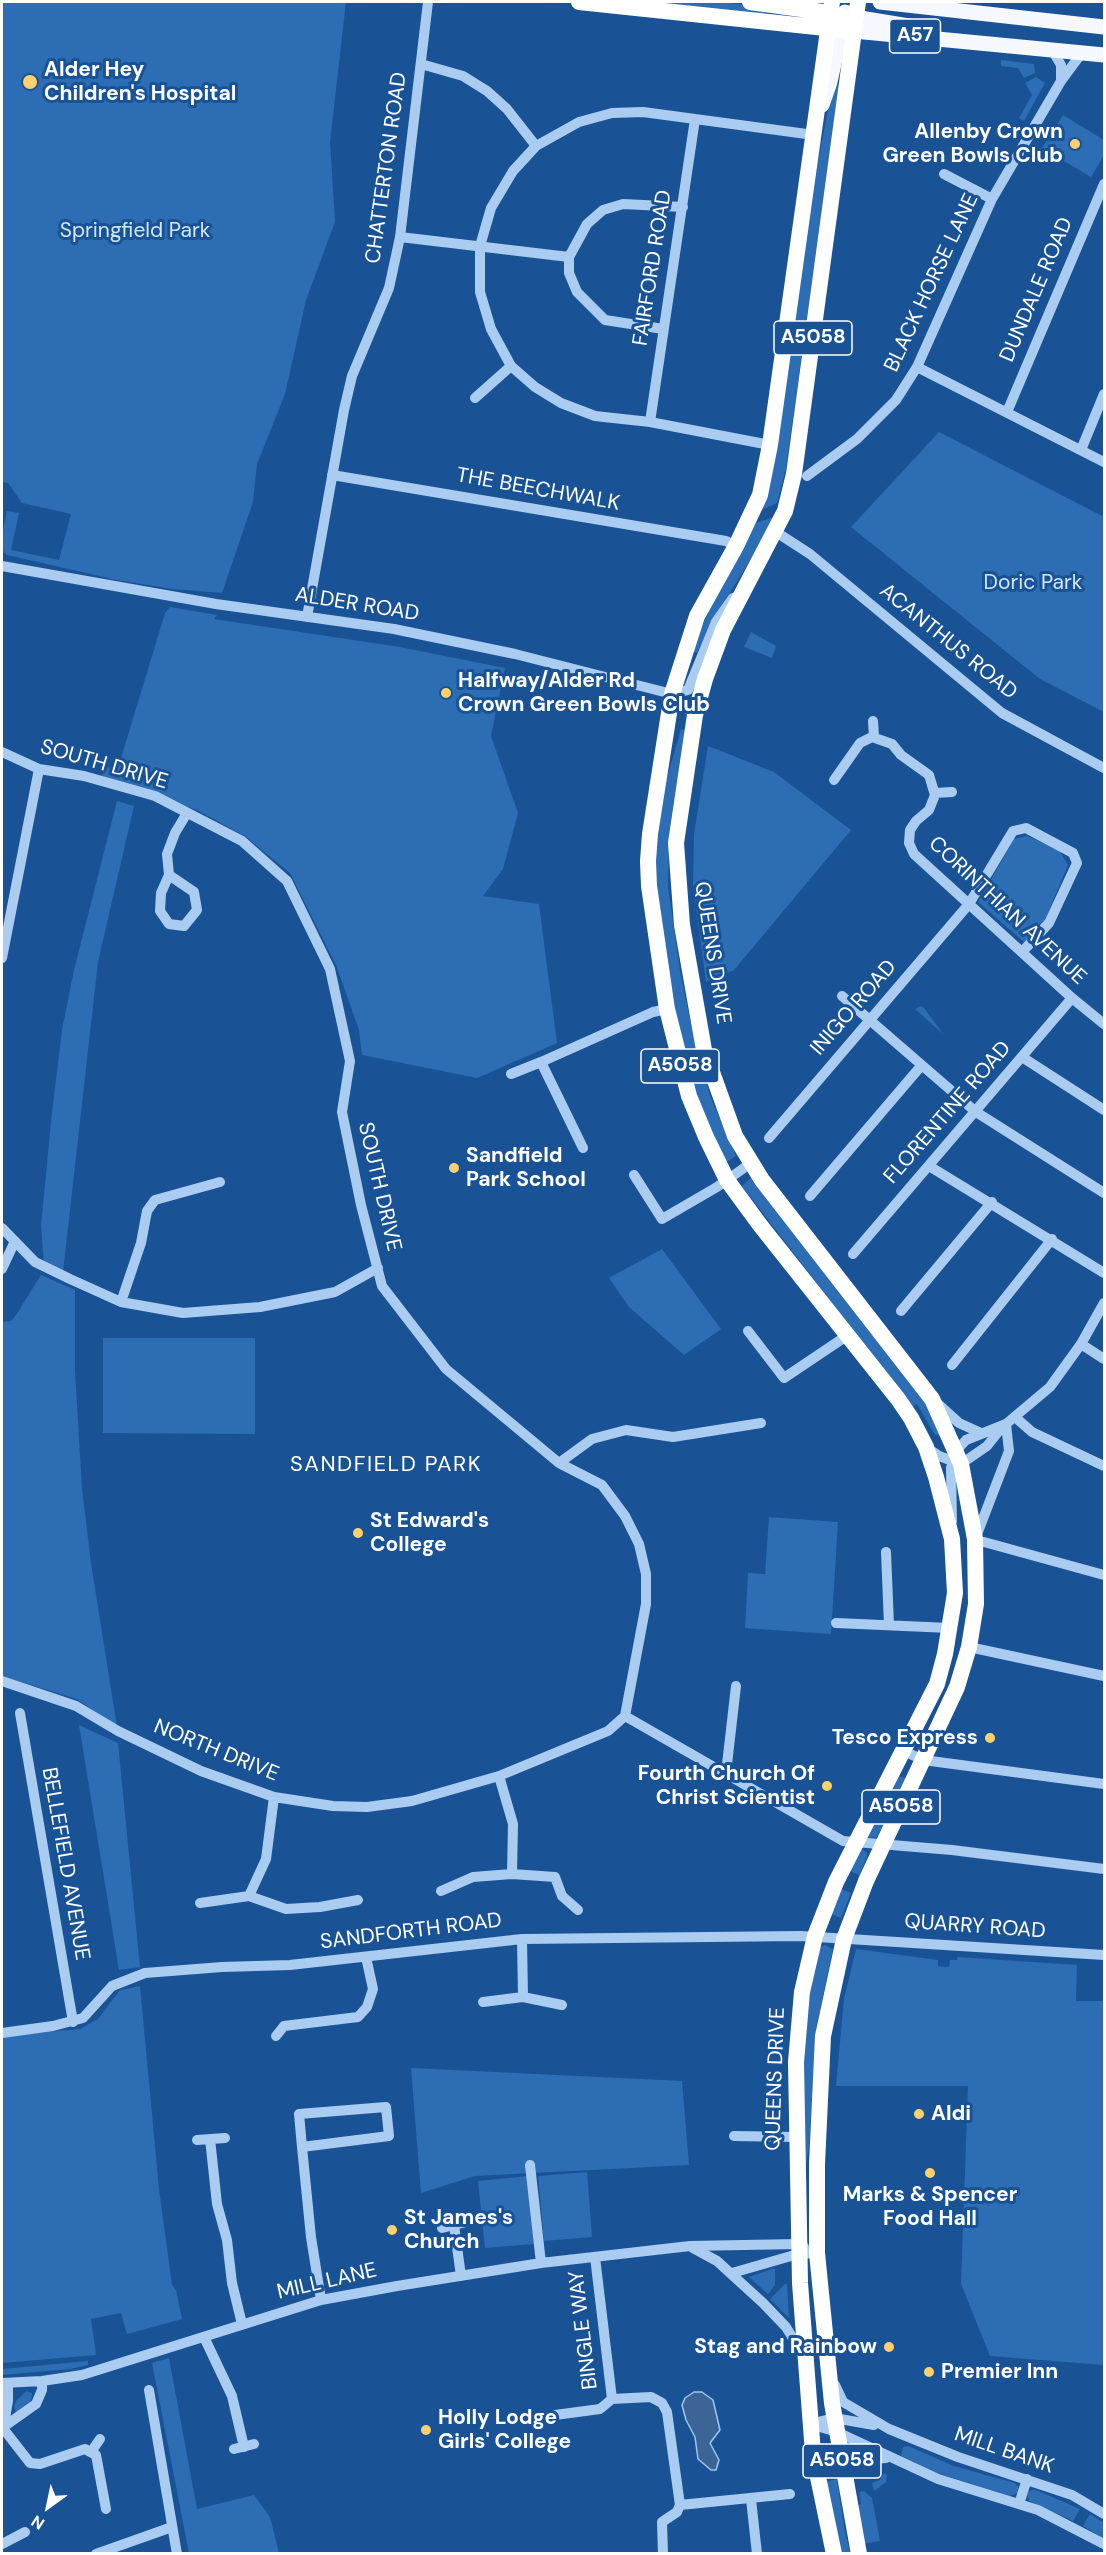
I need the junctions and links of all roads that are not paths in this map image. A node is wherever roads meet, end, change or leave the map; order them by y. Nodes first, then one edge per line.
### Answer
1 (428, 2) edge
2 (579, 2) edge
3 (750, 2) edge
4 (880, 2) edge
5 (843, 13) edge
6 (1104, 27) edge
7 (1052, 50) junction
8 (1082, 54) junction
9 (1104, 55) edge
10 (421, 64) junction
11 (1061, 81) junction
12 (695, 119) junction
13 (815, 128) junction
14 (536, 146) junction
15 (944, 174) dead end
16 (1104, 184) edge
17 (992, 199) junction
18 (683, 207) junction
19 (400, 237) junction
20 (480, 246) junction
21 (569, 257) junction
22 (663, 329) junction
23 (511, 366) junction
24 (917, 367) junction
25 (1104, 394) edge
26 (475, 398) dead end
27 (1007, 412) junction
28 (650, 422) junction
29 (770, 445) junction
30 (1081, 450) junction
31 (1104, 462) edge
32 (332, 475) junction
33 (807, 476) dead end
34 (776, 532) junction
35 (736, 546) junction
36 (2, 566) edge
37 (749, 580) junction
38 (307, 617) junction
39 (672, 694) junction
40 (695, 715) junction
41 (873, 721) dead end
42 (874, 737) junction
43 (2, 752) edge
44 (1104, 768) edge
45 (39, 769) junction
46 (834, 780) dead end
47 (952, 792) dead end
48 (935, 793) junction
49 (187, 813) junction
50 (169, 875) junction
51 (969, 904) junction
52 (1023, 951) junction
53 (2, 958) edge
54 (842, 996) dead end
55 (1072, 998) junction
56 (667, 1009) junction
57 (868, 1020) junction
58 (1104, 1024) edge
59 (1022, 1057) junction
60 (541, 1062) junction
61 (921, 1065) junction
62 (511, 1074) dead end
63 (1104, 1110) edge
64 (976, 1112) junction
65 (769, 1138) dead end
66 (583, 1148) dead end
67 (751, 1163) junction
68 (929, 1166) junction
69 (634, 1175) dead end
70 (727, 1180) junction
71 (220, 1182) dead end
72 (1104, 1193) edge
73 (810, 1196) dead end
74 (992, 1202) junction
75 (2, 1228) edge
76 (1053, 1239) junction
77 (15, 1241) junction
78 (853, 1254) dead end
79 (378, 1268) junction
80 (2, 1269) edge
81 (1104, 1273) edge
82 (121, 1302) junction
83 (1104, 1303) edge
84 (901, 1311) dead end
85 (748, 1331) dead end
86 (848, 1335) junction
87 (1081, 1344) junction
88 (1104, 1359) edge
89 (952, 1365) dead end
90 (932, 1399) junction
91 (1008, 1422) junction
92 (761, 1423) dead end
93 (981, 1433) junction
94 (926, 1447) junction
95 (956, 1459) junction
96 (559, 1463) junction
97 (1104, 1466) edge
98 (952, 1539) junction
99 (975, 1540) junction
100 (886, 1552) dead end
101 (1104, 1575) edge
102 (836, 1623) dead end
103 (889, 1625) junction
104 (950, 1628) junction
105 (969, 1647) junction
106 (1104, 1676) edge
107 (2, 1681) edge
108 (736, 1686) dead end
109 (20, 1713) dead end
110 (625, 1716) junction
111 (904, 1751) junction
112 (923, 1760) junction
113 (726, 1773) junction
114 (499, 1776) junction
115 (1104, 1784) edge
116 (274, 1797) junction
117 (855, 1842) junction
118 (883, 1845) junction
119 (1104, 1869) edge
120 (512, 1874) junction
121 (441, 1891) dead end
122 (249, 1896) junction
123 (358, 1900) dead end
124 (200, 1903) dead end
125 (578, 1910) dead end
126 (815, 1936) junction
127 (522, 1939) junction
128 (844, 1939) junction
129 (1104, 1955) edge
130 (366, 1957) junction
131 (523, 1997) junction
132 (483, 2002) dead end
133 (562, 2005) dead end
134 (73, 2022) junction
135 (2, 2032) edge
136 (276, 2036) dead end
137 (734, 2136) dead end
138 (796, 2137) junction
139 (225, 2138) dead end
140 (210, 2139) junction
141 (197, 2140) dead end
142 (302, 2147) junction
143 (530, 2165) dead end
144 (466, 2222) dead end
145 (454, 2225) junction
146 (442, 2228) dead end
147 (690, 2247) junction
148 (798, 2249) junction
149 (817, 2253) junction
150 (595, 2257) junction
151 (541, 2263) junction
152 (732, 2273) junction
153 (460, 2276) junction
154 (800, 2277) junction
155 (321, 2300) junction
156 (242, 2324) junction
157 (204, 2337) junction
158 (804, 2356) junction
159 (829, 2368) junction
160 (42, 2381) junction
161 (5, 2383) edge
162 (149, 2390) dead end
163 (612, 2399) junction
164 (555, 2415) dead end
165 (810, 2424) junction
166 (835, 2425) junction
167 (3, 2426) edge
168 (889, 2429) junction
169 (100, 2439) dead end
170 (244, 2447) dead end
171 (91, 2452) junction
172 (895, 2459) junction
173 (1027, 2479) junction
174 (846, 2482) junction
175 (790, 2494) dead end
176 (751, 2499) junction
177 (1019, 2504) junction
178 (680, 2505) junction
179 (106, 2509) dead end
180 (1104, 2514) edge
181 (172, 2526) junction
182 (26, 2532) dead end
183 (2, 2544) edge
184 (1104, 2544) edge
185 (96, 2553) edge
186 (177, 2553) edge
187 (663, 2553) edge
188 (757, 2553) edge
189 (834, 2553) edge
190 (859, 2553) edge

1 - 10 street, CHATTERTON ROAD
2 - 5 highway, A57
3 - 5 highway
4 - 6 main road, A57
5 - 7 main road, A57
5 - 13 highway, A5058
5 - 34 highway, A5058
7 - 8 main road, A57
7 - 11 street
8 - 9 main road, A57
8 - 11 street, BLACK HORSE LANE
10 - 14 street
10 - 19 street, CHATTERTON ROAD
11 - 17 street, BLACK HORSE LANE
12 - 13 street
12 - 14 street
12 - 18 street, FAIRFORD ROAD
13 - 29 highway, A5058
14 - 20 street
15 - 17 street
16 - 27 street, DUNDALE ROAD
17 - 24 street, BLACK HORSE LANE
18 - 21 street
18 - 22 street, FAIRFORD ROAD
19 - 20 street
19 - 32 street, CHATTERTON ROAD
20 - 21 street
20 - 23 street
21 - 22 street
22 - 28 street, FAIRFORD ROAD
23 - 26 street
23 - 28 street
24 - 27 street
24 - 33 street, BLACK HORSE LANE
25 - 30 street
27 - 30 street
28 - 29 street
29 - 35 highway, A5058
30 - 31 street
32 - 35 street, THE BEECHWALK
32 - 38 street, CHATTERTON ROAD
34 - 37 highway, A5058
34 - 44 street, ACANTHUS ROAD
35 - 39 highway, QUEENS DRIVE / A5058
36 - 38 street, ALDER ROAD
37 - 39 street
37 - 40 highway, QUEENS DRIVE / A5058
38 - 39 street, ALDER ROAD
39 - 40 street, ALDER ROAD
39 - 56 highway, QUEENS DRIVE / A5058
40 - 67 highway, QUEENS DRIVE / A5058
41 - 42 street
42 - 46 street
42 - 48 street
43 - 45 street, SOUTH DRIVE
45 - 49 street, SOUTH DRIVE
45 - 53 street
47 - 48 street
48 - 51 street, CORINTHIAN AVENUE
49 - 50 street
49 - 79 street, SOUTH DRIVE
50 - 50 street
51 - 52 street, CORINTHIAN AVENUE
51 - 52 street, INIGO ROAD
51 - 57 street, INIGO ROAD
52 - 55 street, CORINTHIAN AVENUE
54 - 57 street
55 - 58 street, CORINTHIAN AVENUE
55 - 59 street, FLORENTINE ROAD
56 - 60 street
56 - 70 highway, QUEENS DRIVE / A5058
57 - 61 street
57 - 65 street, INIGO ROAD
59 - 63 street
59 - 64 street, FLORENTINE ROAD
60 - 62 street
60 - 66 street
61 - 64 street
61 - 73 street
64 - 68 street, FLORENTINE ROAD
64 - 72 street
67 - 70 street
67 - 90 highway, QUEENS DRIVE / A5058
68 - 74 street
68 - 78 street, FLORENTINE ROAD
69 - 70 street
70 - 86 highway, QUEENS DRIVE / A5058
71 - 82 street
74 - 76 street
74 - 84 street
75 - 77 street
76 - 81 street
76 - 89 street
77 - 80 street
77 - 82 street
79 - 82 street
79 - 96 street, SOUTH DRIVE
83 - 87 street
85 - 86 street
86 - 94 highway, QUEENS DRIVE / A5058
87 - 88 street
87 - 91 street
90 - 93 street
90 - 95 highway, QUEENS DRIVE / A5058
91 - 93 street
91 - 95 street
91 - 97 street
91 - 99 street, QUEENS DRIVE
92 - 96 street
93 - 95 street
94 - 95 street, QUEENS DRIVE / A5058
94 - 98 highway, QUEENS DRIVE / A5058
95 - 98 street, A5058
95 - 99 highway, QUEENS DRIVE / A5058
96 - 110 street, SOUTH DRIVE
98 - 104 highway, QUEENS DRIVE / A5058
99 - 101 street
99 - 105 highway, QUEENS DRIVE / A5058
100 - 103 street
102 - 103 street
103 - 104 street
104 - 111 highway, QUEENS DRIVE / A5058
105 - 106 street
105 - 112 highway, QUEENS DRIVE / A5058
107 - 116 street, NORTH DRIVE
108 - 113 street
109 - 134 street, BELLEFIELD AVENUE
110 - 113 street
110 - 114 street, NORTH DRIVE
111 - 112 street
111 - 117 highway, QUEENS DRIVE / A5058
112 - 115 street
112 - 118 highway, QUEENS DRIVE / A5058
113 - 117 street
114 - 116 street, NORTH DRIVE
114 - 120 street
116 - 122 street
117 - 118 street
117 - 126 highway, QUEENS DRIVE / A5058
118 - 119 street
118 - 128 highway, QUEENS DRIVE / A5058
120 - 121 street
120 - 125 street
122 - 123 street
122 - 124 street
126 - 127 street, SANDFORTH ROAD
126 - 128 street, SANDFORTH ROAD
126 - 138 highway, QUEENS DRIVE / A5058
127 - 130 street, SANDFORTH ROAD
127 - 131 street
128 - 129 street, QUARRY ROAD
128 - 149 highway, QUEENS DRIVE / A5058
130 - 134 street, SANDFORTH ROAD
130 - 136 street
131 - 132 street
131 - 133 street
134 - 135 street, SANDFORTH ROAD
137 - 138 street
138 - 148 highway, QUEENS DRIVE / A5058
139 - 140 street
140 - 141 street
140 - 156 street
142 - 142 street
142 - 155 street
143 - 151 street
144 - 145 street
145 - 146 street
145 - 153 street
147 - 148 street, MILL LANE
147 - 150 street, MILL LANE
147 - 152 street
148 - 149 street, MILL LANE
148 - 152 street, MILL LANE
148 - 154 highway, QUEENS DRIVE / A5058
149 - 154 highway
149 - 159 highway, QUEENS DRIVE / A5058
150 - 151 street, MILL LANE
150 - 163 street, BINGLE WAY
151 - 153 street, MILL LANE
152 - 158 street
153 - 155 street, MILL LANE
154 - 158 highway, QUEENS DRIVE / A5058
155 - 156 street, MILL LANE
156 - 157 street, MILL LANE
157 - 160 street, MILL LANE
157 - 170 street
158 - 165 highway, QUEENS DRIVE / A5058
159 - 166 highway, QUEENS DRIVE / A5058
159 - 168 street, MILL BANK
160 - 161 street, MILL LANE
160 - 167 street
161 - 167 street
162 - 181 street
163 - 164 street, BINGLE WAY
163 - 178 street, BINGLE WAY
165 - 166 street, MILL BANK
165 - 189 highway, QUEENS DRIVE / A5058
166 - 168 street, MILL BANK
166 - 172 street
166 - 174 highway, QUEENS DRIVE / A5058
167 - 171 street
168 - 173 street, MILL BANK
169 - 171 street
171 - 179 street
172 - 174 street
172 - 177 street
173 - 177 street
173 - 180 street, MILL BANK
174 - 190 highway, QUEENS DRIVE / A5058
175 - 176 street
176 - 178 street
176 - 188 street
177 - 184 street
178 - 187 street
181 - 185 street
181 - 186 street
182 - 183 street

